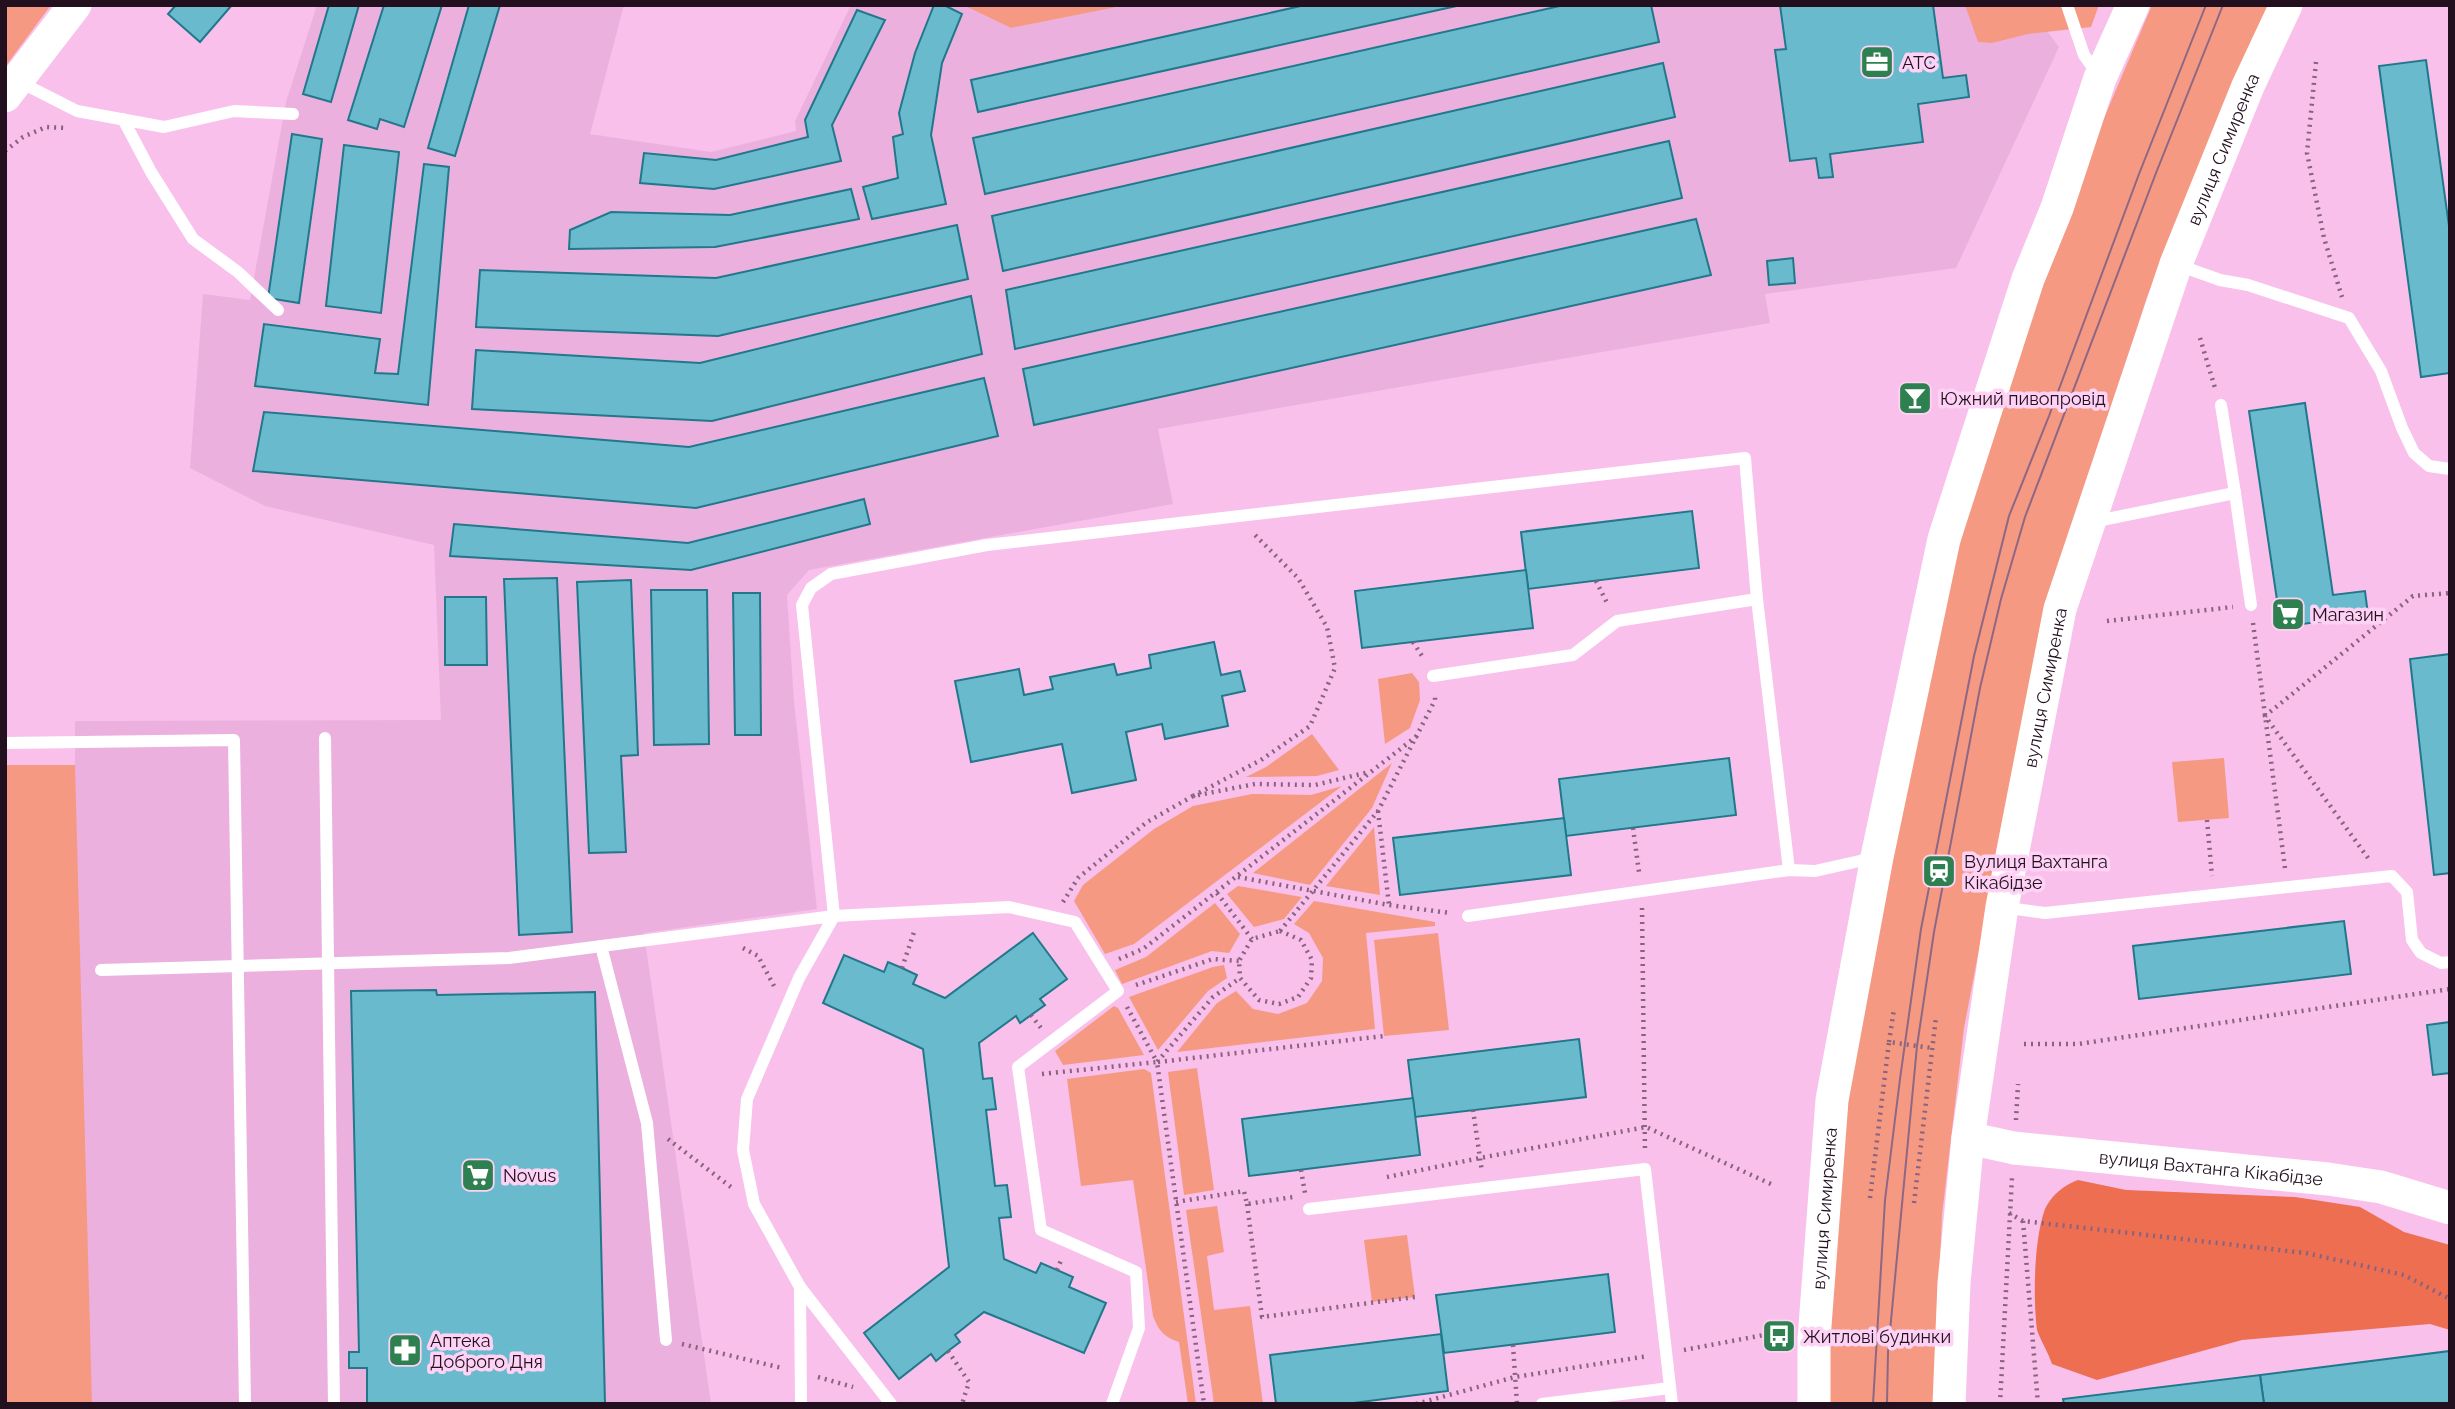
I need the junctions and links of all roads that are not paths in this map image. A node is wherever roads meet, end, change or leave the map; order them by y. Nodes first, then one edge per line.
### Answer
1 (75, 5) edge
2 (2067, 5) edge
3 (2133, 5) edge
4 (2286, 5) edge
5 (2100, 78) junction
6 (12, 88) edge
7 (293, 114) dead end
8 (123, 119) junction
9 (2175, 264) junction
10 (278, 310) dead end
11 (2221, 405) road end
12 (2450, 470) edge
13 (2235, 493) junction
14 (2089, 523) junction
15 (1757, 599) junction
16 (2251, 605) road end
17 (1433, 676) road end
18 (325, 738) dead end
19 (5, 743) edge
20 (1877, 857) junction
21 (1789, 870) junction
22 (2002, 907) junction
23 (834, 916) junction
24 (1468, 916) road end
25 (601, 946) junction
26 (2450, 962) edge
27 (328, 965) junction
28 (237, 967) junction
29 (101, 970) dead end
30 (1968, 1138) junction
31 (1308, 1209) dead end
32 (2450, 1209) edge
33 (800, 1287) junction
34 (666, 1340) road end
35 (1670, 1388) junction
36 (888, 1400) edge
37 (245, 1404) edge
38 (334, 1404) edge
39 (801, 1404) edge
40 (1112, 1404) edge
41 (1542, 1404) edge
42 (1672, 1404) edge
43 (1814, 1404) edge
44 (1949, 1404) edge

1 - 6 street
2 - 5 lane
3 - 5 street, вулиця Симиренка
4 - 9 street, вулиця Симиренка
5 - 20 street, вулиця Симиренка
6 - 8 lane
7 - 8 lane
8 - 10 lane
9 - 12 lane
9 - 14 street, вулиця Симиренка
11 - 13 lane
13 - 14 lane
13 - 16 lane
14 - 22 street, вулиця Симиренка
15 - 17 lane
15 - 21 lane
15 - 23 lane
18 - 27 lane
19 - 28 lane
20 - 21 lane
20 - 43 street, вулиця Симиренка
21 - 24 lane
22 - 26 lane
22 - 30 street, вулиця Симиренка
23 - 25 lane
23 - 33 lane
23 - 40 lane
25 - 27 lane
25 - 34 lane
27 - 28 lane
27 - 38 lane
28 - 29 lane
28 - 37 lane
30 - 32 street, вулиця Вахтанга Кікабідзе
30 - 44 street, вулиця Симиренка
31 - 35 lane
33 - 36 lane
33 - 39 lane
35 - 41 lane
35 - 42 lane

